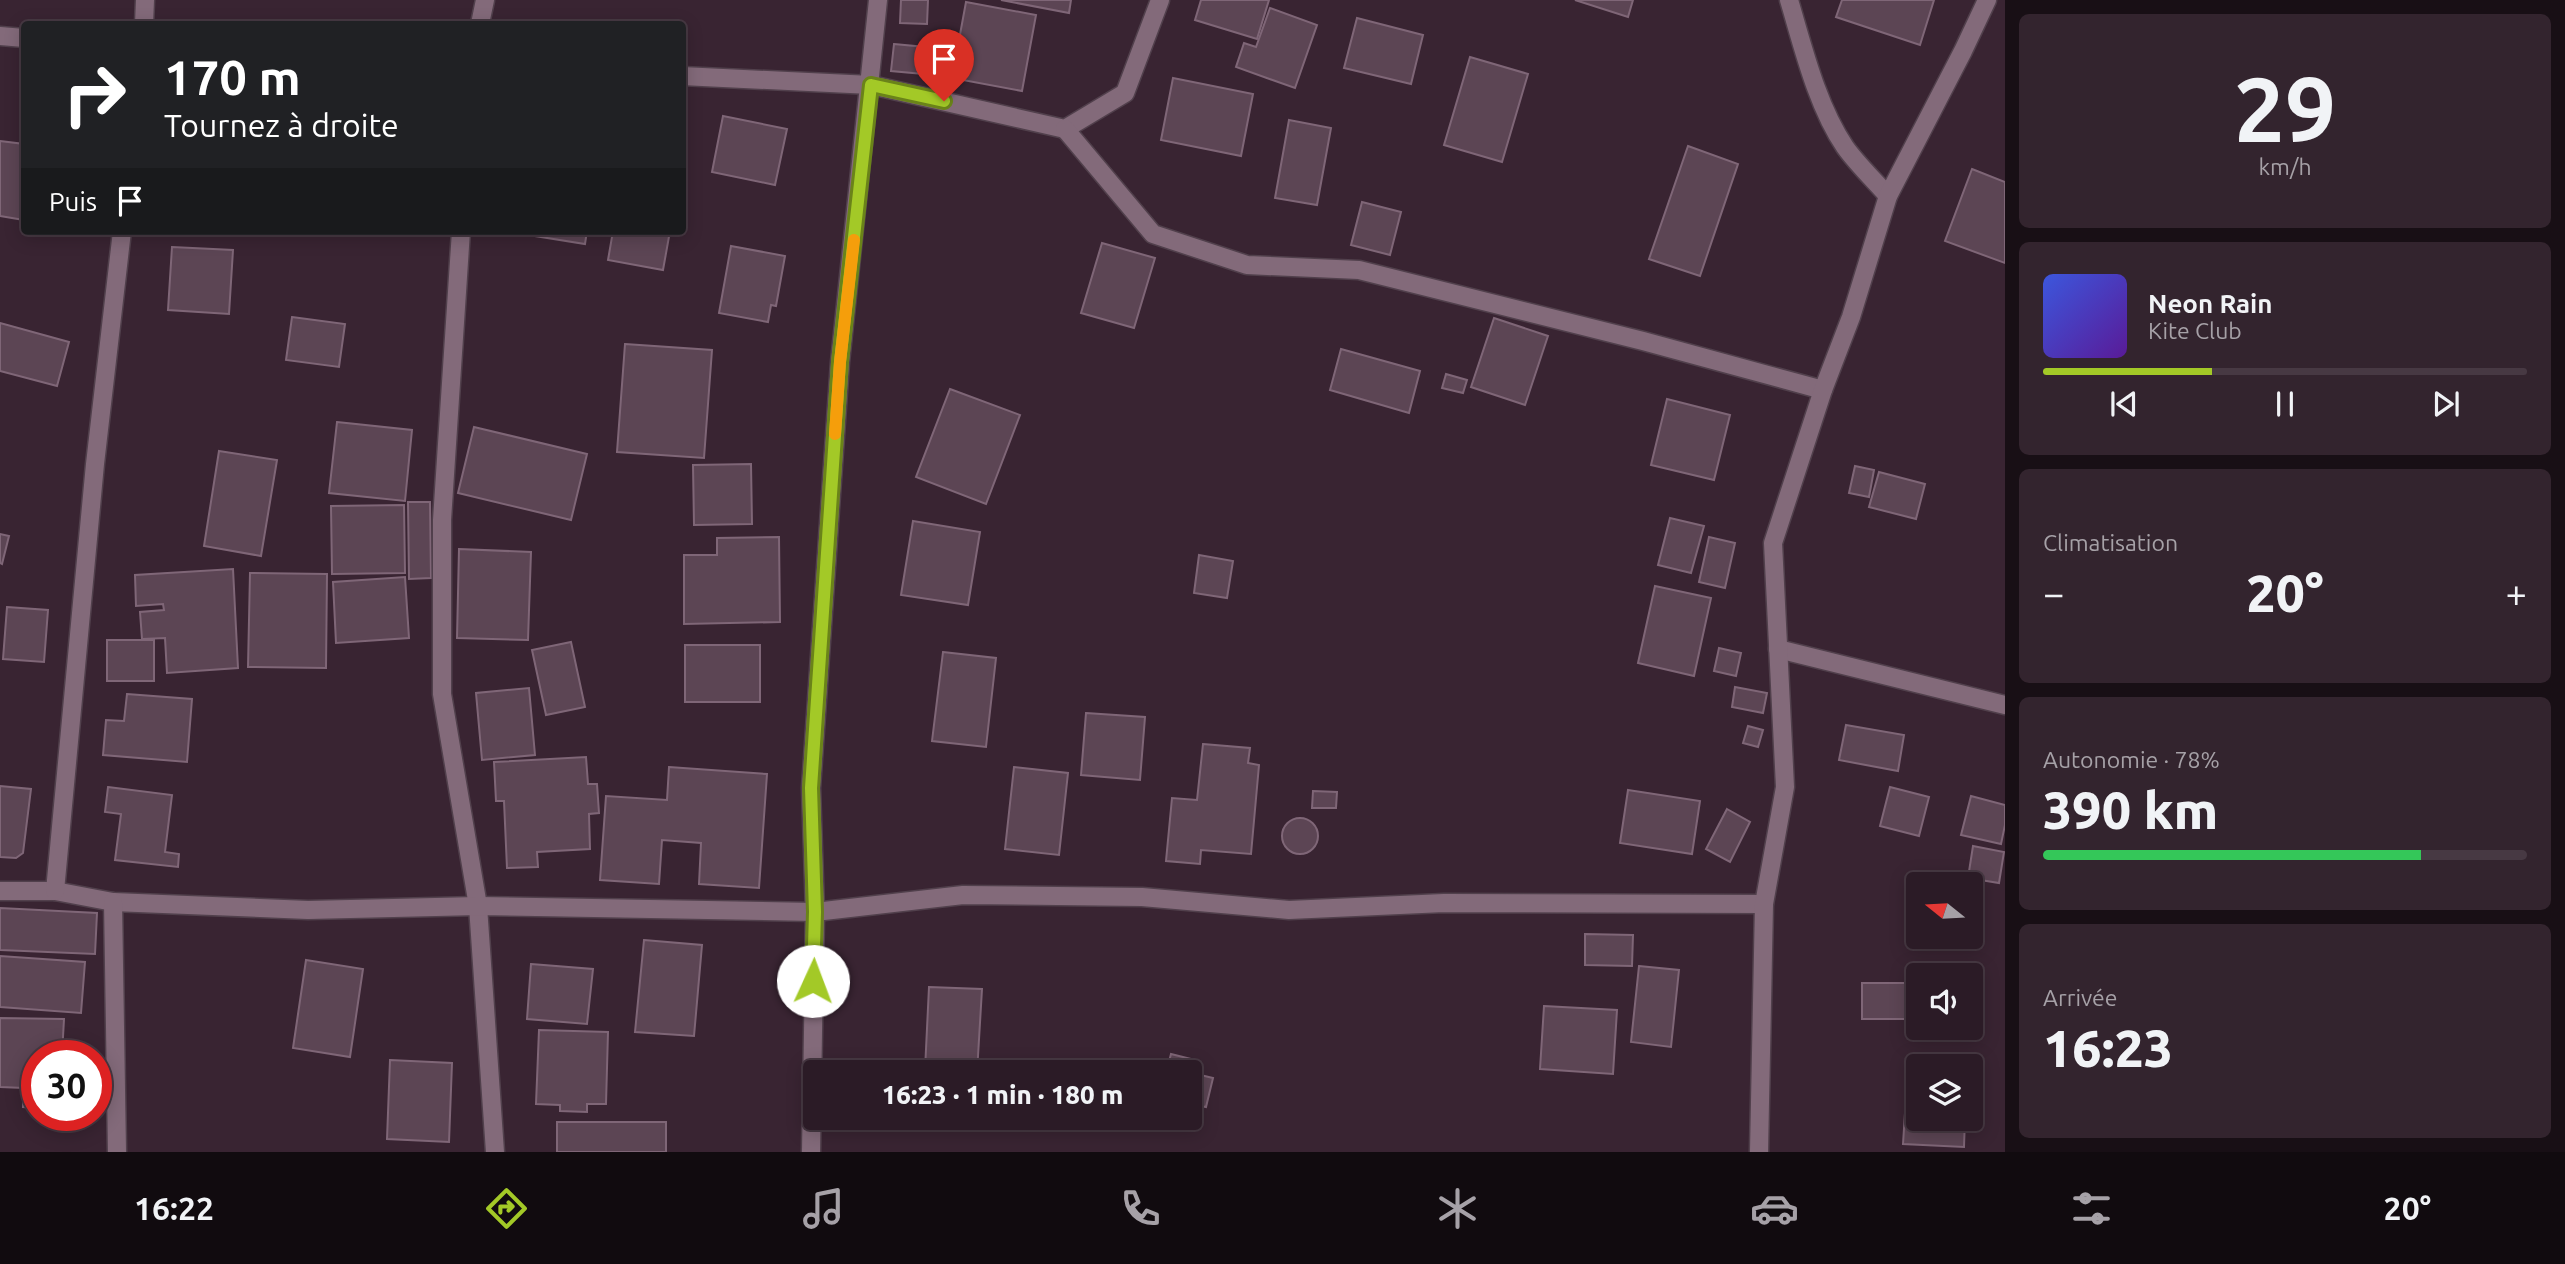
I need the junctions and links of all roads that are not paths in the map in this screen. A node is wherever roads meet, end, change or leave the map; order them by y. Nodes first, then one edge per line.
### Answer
1 (145, 0) edge
2 (485, 0) edge
3 (878, 0) edge
4 (1160, 0) edge
5 (1789, 0) edge
6 (1987, 0) edge
7 (144, 21) edge
8 (481, 21) edge
9 (0, 36) edge
10 (21, 38) edge
11 (686, 76) edge
12 (871, 85) junction
13 (1065, 129) junction
14 (1888, 196) junction
15 (122, 235) edge
16 (461, 235) edge
17 (1822, 390) junction
18 (1778, 649) junction
19 (2005, 705) edge
20 (0, 891) edge
21 (55, 891) junction
22 (113, 902) junction
23 (1764, 904) junction
24 (478, 906) junction
25 (815, 912) junction
26 (117, 1152) edge
27 (495, 1152) edge
28 (811, 1152) edge
29 (1759, 1152) edge

1 - 7 street
2 - 8 street
3 - 12 street
4 - 13 street
5 - 14 street
6 - 14 street
9 - 10 street
11 - 12 street
12 - 13 street
12 - 25 street
13 - 17 street
14 - 17 street
15 - 21 street
16 - 24 street
17 - 18 street
18 - 19 street
18 - 23 street
20 - 21 street
21 - 22 street
22 - 24 street
22 - 26 street
23 - 25 street
23 - 29 street
24 - 25 street
24 - 27 street
25 - 28 street

